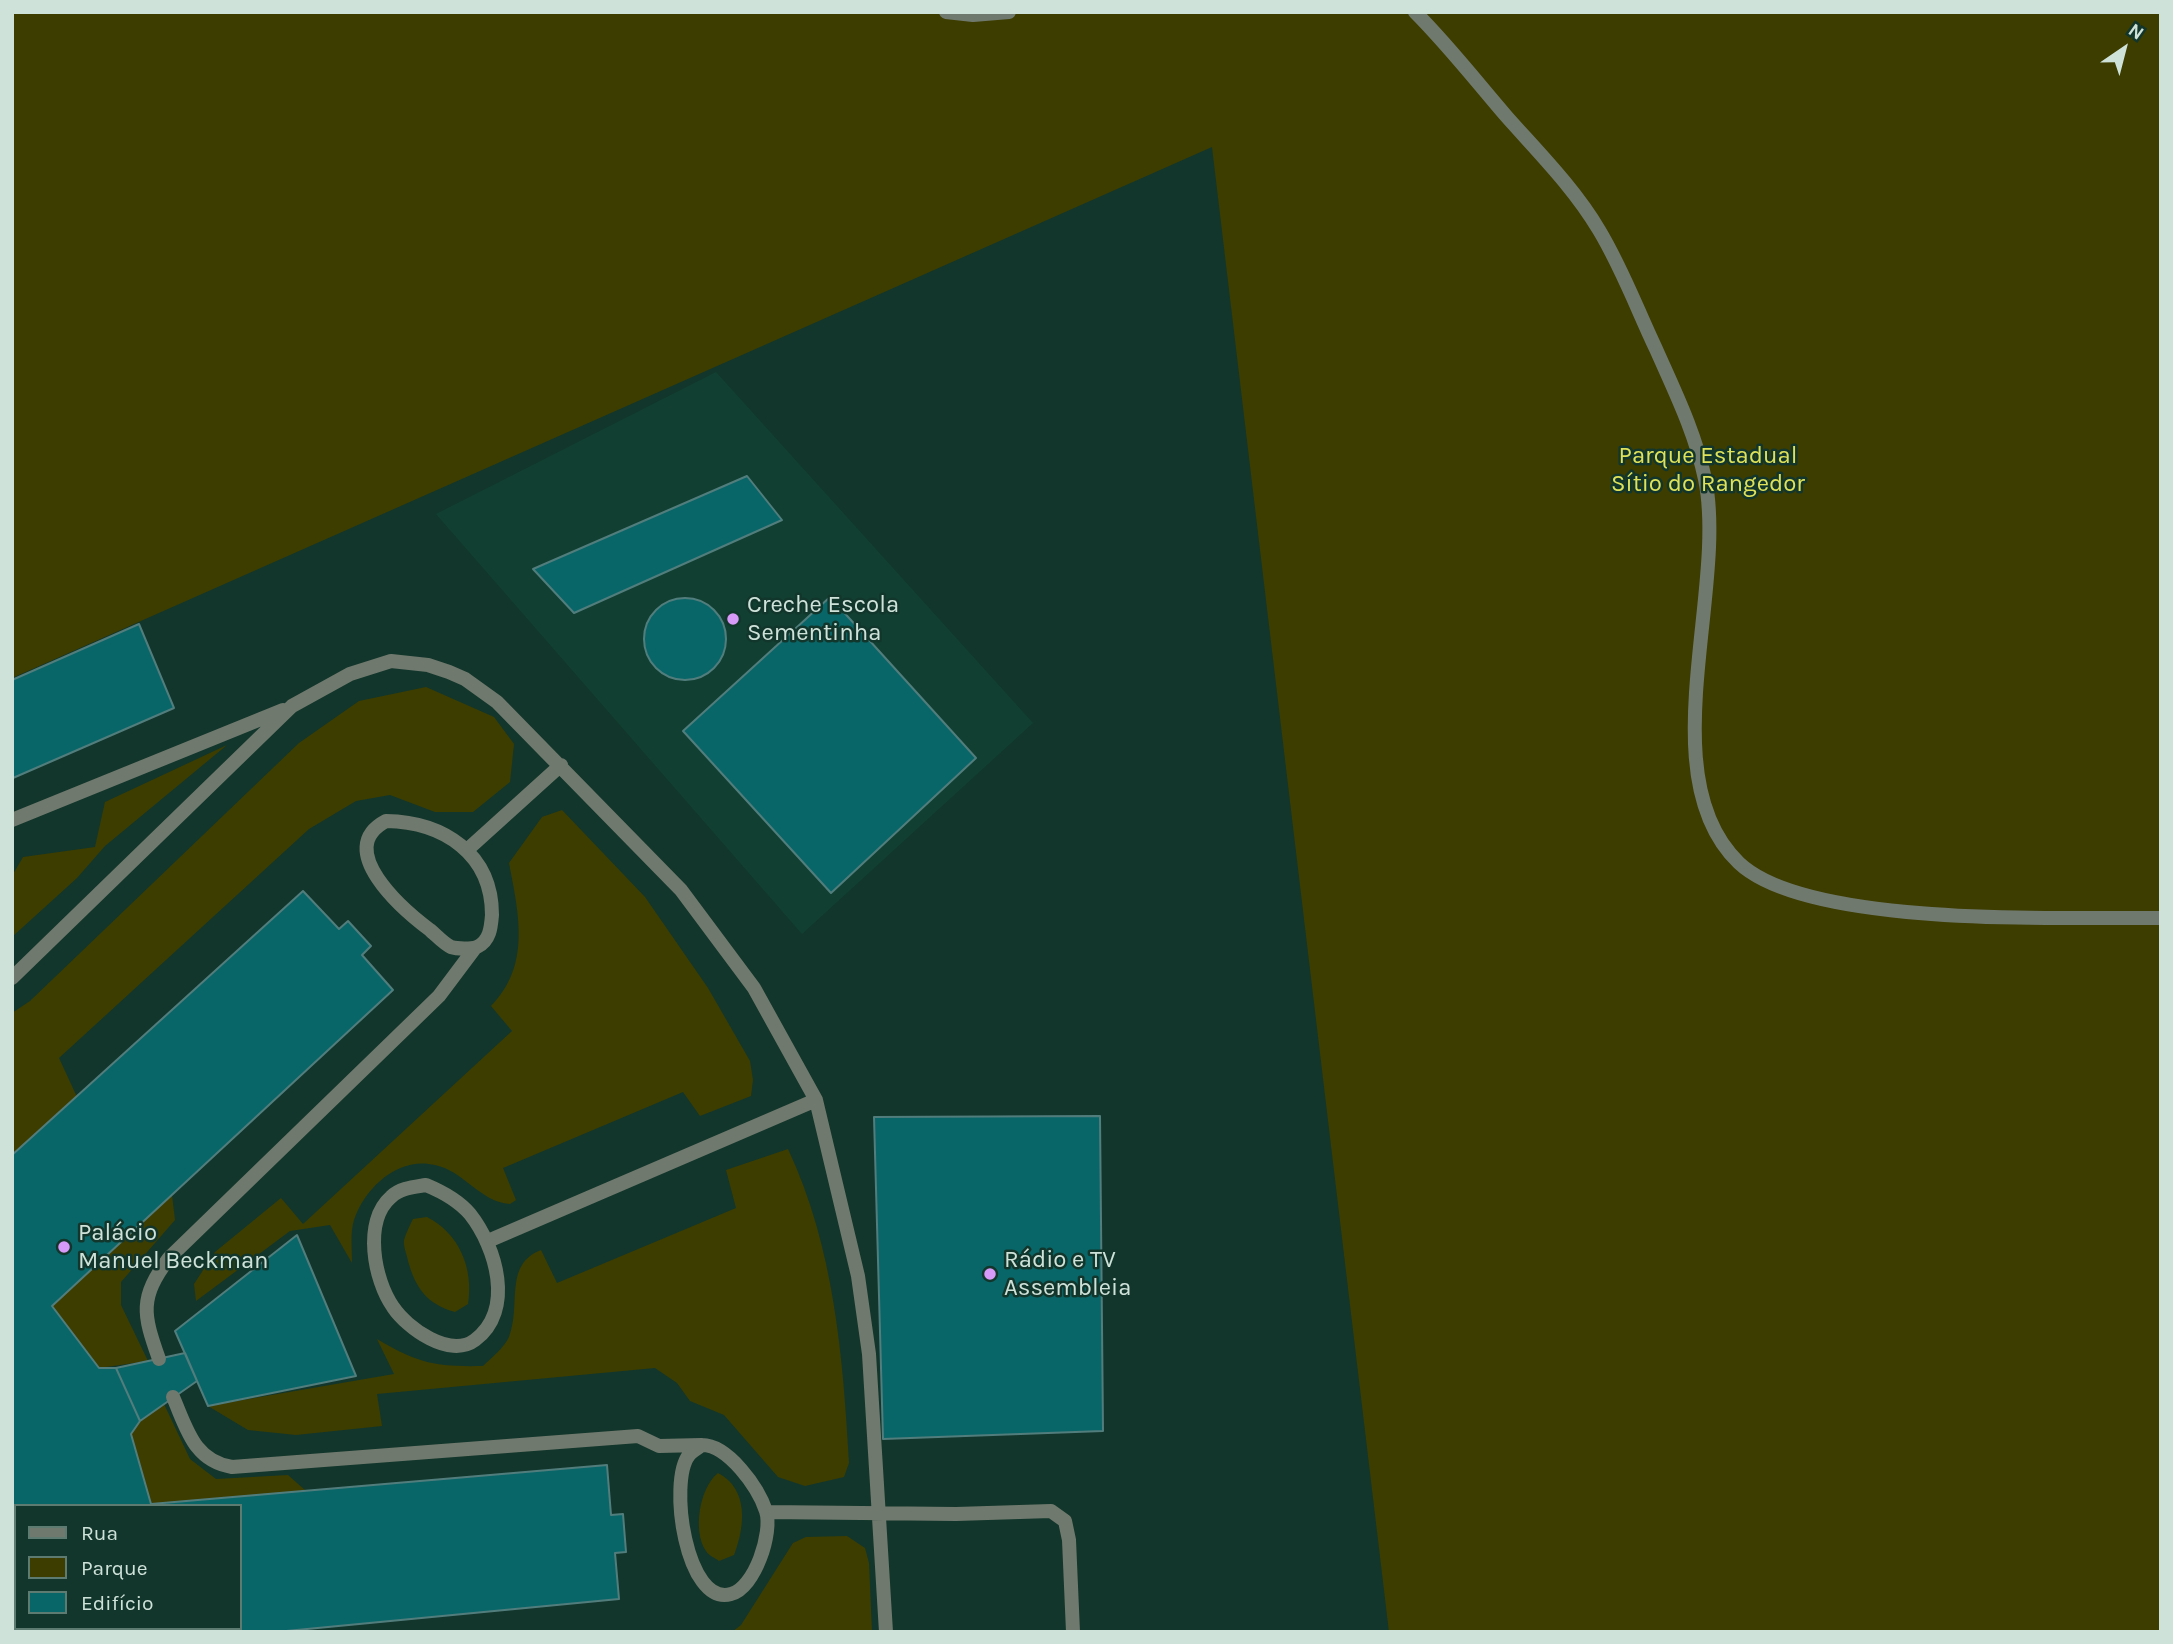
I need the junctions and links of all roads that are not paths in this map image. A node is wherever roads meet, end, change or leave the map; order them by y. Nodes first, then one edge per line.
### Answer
1 (946, 12) edge
2 (1009, 12) edge
3 (1415, 12) edge
4 (292, 706) junction
5 (561, 765) junction
6 (12, 820) edge
7 (467, 850) junction
8 (2161, 918) edge
9 (475, 948) junction
10 (12, 978) edge
11 (816, 1100) junction
12 (488, 1241) junction
13 (159, 1359) dead end
14 (173, 1397) dead end
15 (702, 1445) junction
16 (879, 1511) junction
17 (766, 1512) junction
18 (886, 1632) edge
19 (1073, 1632) edge

1 - 2 street
3 - 8 street
4 - 5 street
4 - 6 street
4 - 10 street
5 - 7 street
5 - 11 street
7 - 9 street
7 - 9 street
9 - 13 street
11 - 12 street
11 - 16 street
12 - 12 street
14 - 15 street
15 - 17 street
15 - 17 street
16 - 17 street
16 - 18 street
16 - 19 street

